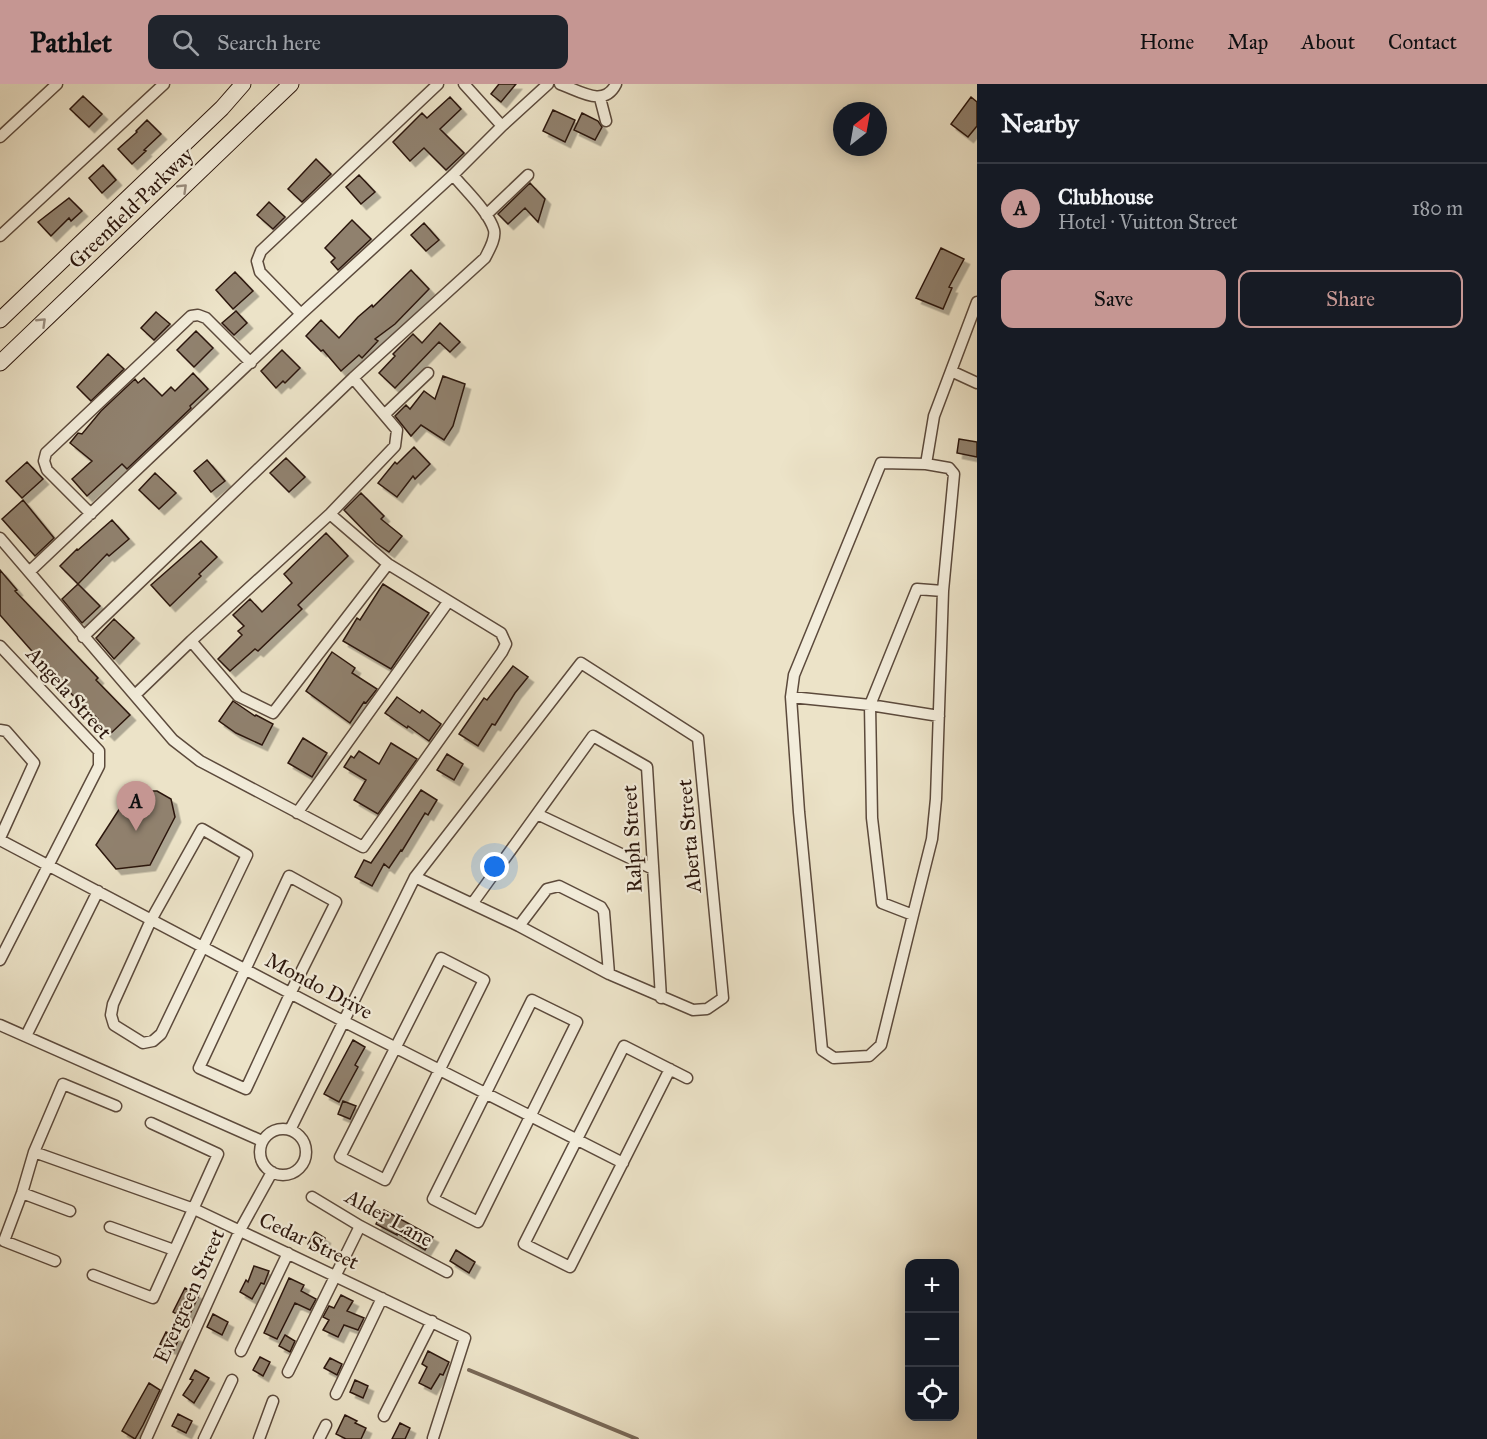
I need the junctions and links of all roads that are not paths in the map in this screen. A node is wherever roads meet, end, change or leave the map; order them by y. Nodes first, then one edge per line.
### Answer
1 (57, 84) edge
2 (164, 84) edge
3 (243, 84) edge
4 (291, 84) edge
5 (438, 84) edge
6 (464, 84) edge
7 (548, 84) edge
8 (560, 84) edge
9 (616, 84) edge
10 (600, 98) junction
11 (606, 120) dead end
12 (502, 126) junction
13 (0, 137) edge
14 (453, 175) junction
15 (528, 175) dead end
16 (486, 215) junction
17 (0, 236) edge
18 (977, 302) edge
19 (301, 314) junction
20 (0, 320) edge
21 (0, 363) edge
22 (251, 363) junction
23 (951, 371) junction
24 (428, 373) dead end
25 (353, 378) junction
26 (977, 383) edge
27 (386, 414) junction
28 (926, 464) junction
29 (91, 514) junction
30 (330, 514) junction
31 (0, 538) edge
32 (388, 564) junction
33 (28, 572) junction
34 (943, 591) junction
35 (448, 602) junction
36 (83, 637) junction
37 (191, 641) junction
38 (0, 646) edge
39 (135, 695) junction
40 (791, 697) junction
41 (870, 705) junction
42 (939, 716) junction
43 (0, 730) edge
44 (297, 813) junction
45 (537, 814) junction
46 (0, 839) edge
47 (49, 865) junction
48 (653, 869) junction
49 (415, 877) junction
50 (98, 891) junction
51 (472, 904) junction
52 (913, 915) junction
53 (151, 920) junction
54 (519, 926) junction
55 (204, 947) junction
56 (0, 960) edge
57 (246, 969) junction
58 (609, 974) junction
59 (291, 992) junction
60 (661, 998) junction
61 (343, 1021) junction
62 (0, 1025) edge
63 (26, 1036) junction
64 (395, 1048) junction
65 (670, 1069) junction
66 (440, 1070) junction
67 (687, 1078) dead end
68 (485, 1094) junction
69 (117, 1106) dead end
70 (531, 1116) junction
71 (151, 1122) dead end
72 (290, 1130) junction
73 (577, 1140) junction
74 (262, 1141) junction
75 (34, 1152) junction
76 (623, 1163) junction
77 (272, 1173) junction
78 (22, 1193) junction
79 (312, 1197) dead end
80 (194, 1209) junction
81 (70, 1211) dead end
82 (360, 1226) junction
83 (110, 1227) dead end
84 (240, 1230) junction
85 (174, 1250) junction
86 (288, 1253) junction
87 (55, 1261) dead end
88 (447, 1272) dead end
89 (93, 1275) dead end
90 (335, 1276) junction
91 (382, 1298) junction
92 (432, 1321) junction
93 (241, 1351) dead end
94 (288, 1372) dead end
95 (232, 1380) dead end
96 (336, 1394) dead end
97 (273, 1401) dead end
98 (384, 1416) dead end
99 (326, 1425) dead end
100 (433, 1438) edge
101 (146, 1439) edge
102 (204, 1439) edge
103 (259, 1439) edge
104 (319, 1439) edge

1 - 13 street
2 - 17 street
3 - 20 main road, Greenfield Parkway
21 -> 4 main road, Greenfield Parkway
5 - 19 street
6 - 12 street
7 - 12 street
8 - 10 street
9 - 10 street
10 - 11 street
12 - 14 street
14 - 16 street
14 - 19 street
15 - 16 street
16 - 25 street
18 - 23 street
19 - 22 street
22 - 29 street
22 - 29 street
23 - 26 street
23 - 28 street
24 - 27 street
25 - 27 street
25 - 36 street
27 - 30 street
28 - 34 street
28 - 40 street
29 - 33 street
30 - 32 street
30 - 37 street
31 - 33 street
32 - 35 street
32 - 37 street
33 - 36 street
34 - 41 street
34 - 42 street
35 - 44 street
35 - 44 street
36 - 39 street
37 - 39 street
38 - 47 street, Angela Street
39 - 44 street
40 - 41 street
40 - 52 street
41 - 42 street
41 - 52 street
42 - 52 street
43 - 46 street
45 - 48 street
45 - 48 street, Ralph Street
45 - 51 street, Ralph Street
46 - 47 street, Mondo Drive
47 - 50 street, Mondo Drive
47 - 56 street, Angela Street
48 - 60 street, Ralph Street
49 - 51 street, Aberta Street
49 - 60 street, Aberta Street
49 - 61 street, Aberta Street
50 - 53 street, Mondo Drive
50 - 63 street
51 - 54 street, Aberta Street
53 - 55 street, Mondo Drive
53 - 55 street
53 - 55 street
54 - 58 street, Aberta Street
54 - 58 street
55 - 57 street, Mondo Drive
57 - 59 street, Mondo Drive
57 - 59 street
57 - 59 street
58 - 60 street, Aberta Street
59 - 61 street, Mondo Drive
61 - 64 street, Mondo Drive
61 - 72 street, Aberta Street
62 - 63 street
63 - 74 street
64 - 66 street, Mondo Drive
64 - 66 street
64 - 66 street
65 - 67 street
65 - 73 street
65 - 76 street
66 - 68 street, Mondo Drive
68 - 70 street, Mondo Drive
68 - 70 street
68 - 70 street
69 - 75 street
70 - 73 street, Mondo Drive
71 - 80 street
72 - 74 street
72 - 77 street
73 - 76 street, Mondo Drive
73 - 76 street
74 - 77 street
75 - 78 street
75 - 80 street, Cedar Street
77 - 84 street, Evergreen Street
78 - 81 street
78 - 87 street
79 - 82 street, Alder Lane
80 - 84 street, Cedar Street
80 - 85 street
82 - 88 street, Alder Lane
82 - 90 street
83 - 85 street
84 - 86 street, Cedar Street
84 - 101 street, Evergreen Street
85 - 89 street
86 - 90 street, Cedar Street
86 - 93 street
90 - 91 street, Cedar Street
90 - 94 street
91 - 92 street, Cedar Street
91 - 96 street
92 - 98 street
92 - 100 street, Cedar Street
95 - 102 street
97 - 103 street
99 - 104 street

